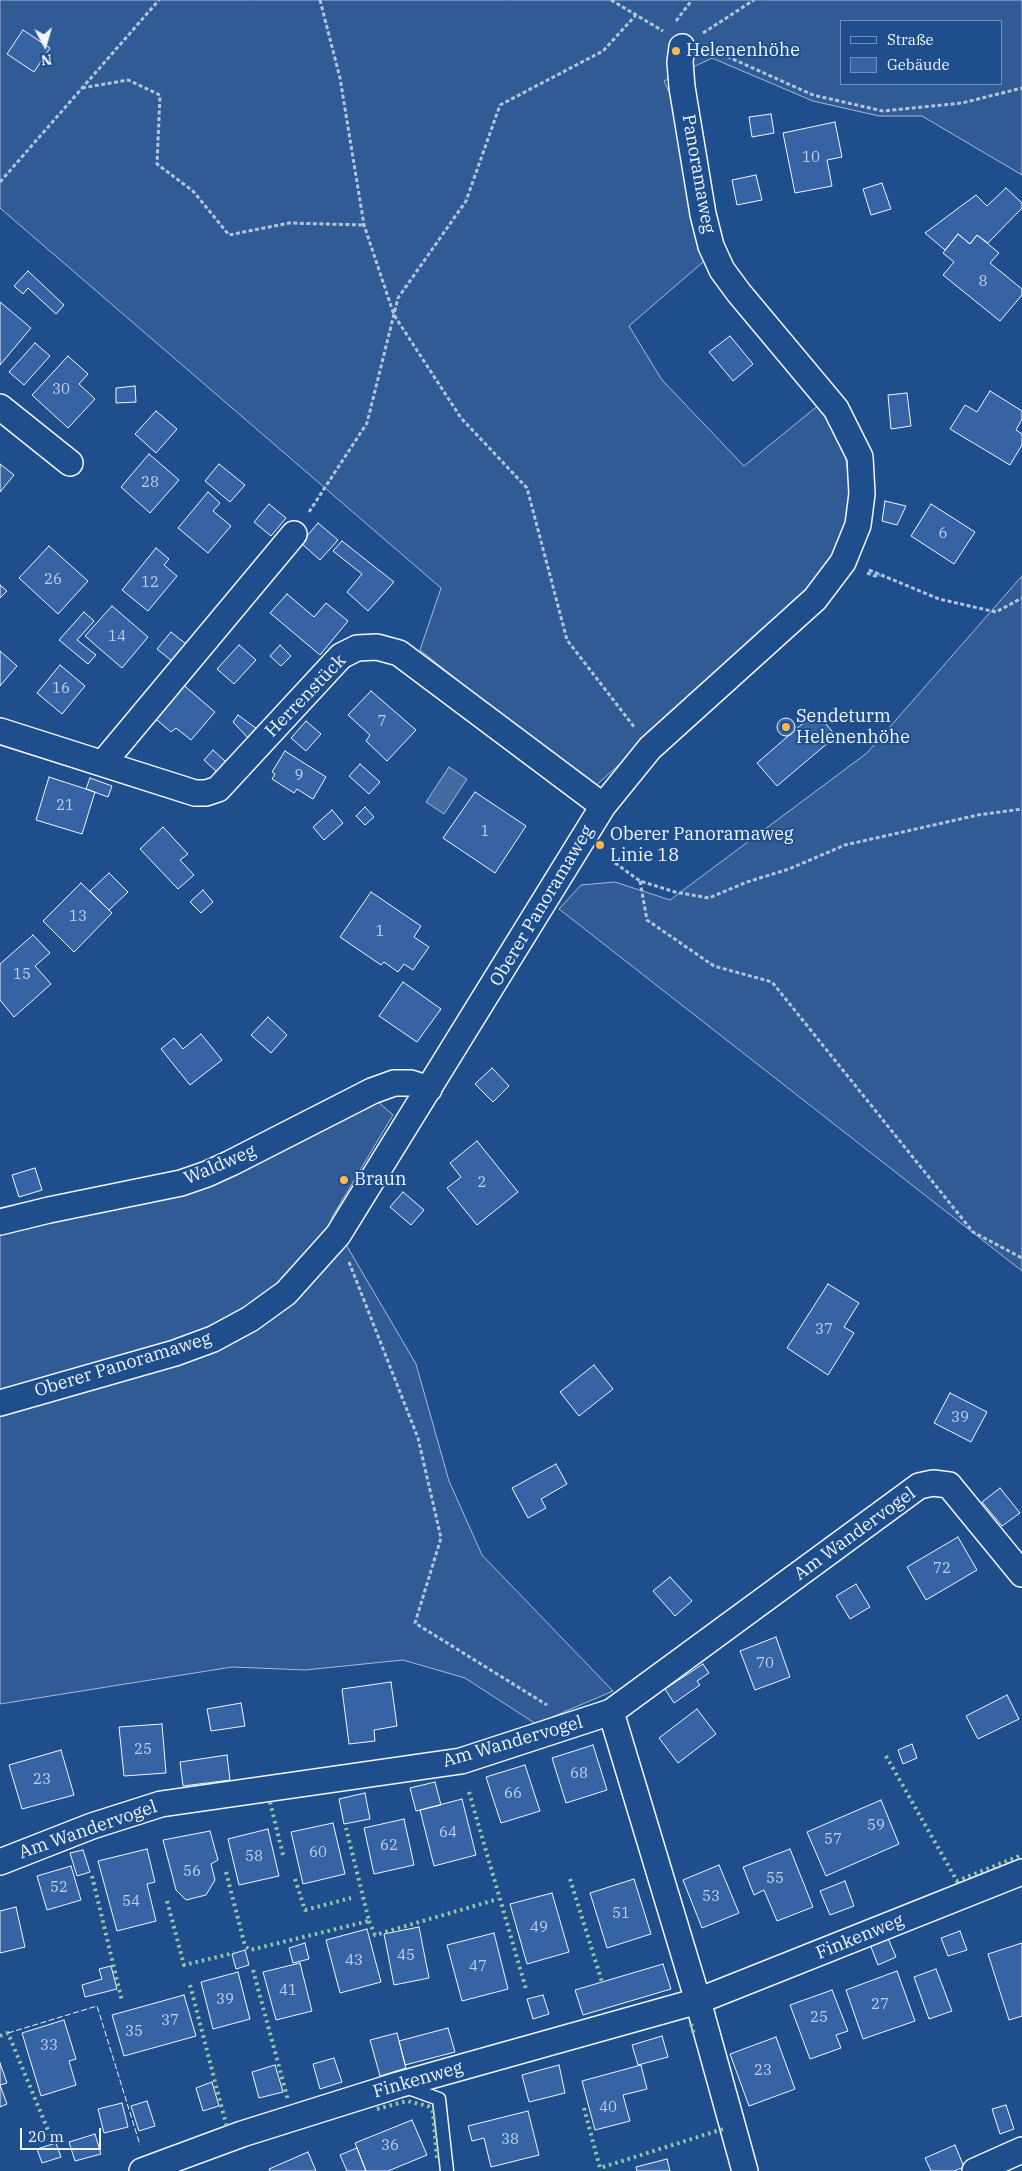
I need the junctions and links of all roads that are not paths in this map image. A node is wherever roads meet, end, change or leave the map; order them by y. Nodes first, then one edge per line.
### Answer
1 (673, 35) road end
2 (739, 293) joint
3 (0, 407) edge
4 (70, 464) dead end
5 (294, 534) road end
6 (0, 731) edge
7 (103, 763) junction
8 (603, 806) junction
9 (429, 1088) junction
10 (0, 1222) edge
11 (0, 1403) edge
12 (1022, 1574) edge
13 (611, 1712) junction
14 (0, 1862) edge
15 (1022, 1872) edge
16 (698, 2001) junction
17 (398, 2084) junction
18 (1022, 2150) edge
19 (142, 2171) edge
20 (447, 2171) edge
21 (745, 2171) edge
22 (975, 2171) edge

1 - 2 street, Panoramaweg
2 - 8 street, Oberer Panoramaweg
3 - 4 street
5 - 7 street
6 - 7 street, Herrenstück
7 - 8 street, Herrenstück
8 - 9 street, Oberer Panoramaweg
9 - 10 street, Waldweg
9 - 11 street, Oberer Panoramaweg
12 - 13 street, Am Wandervogel
13 - 14 street, Am Wandervogel
13 - 16 street
15 - 16 street, Finkenweg
16 - 17 street, Finkenweg
16 - 21 street
17 - 19 street, Finkenweg
17 - 20 lane
18 - 22 street

